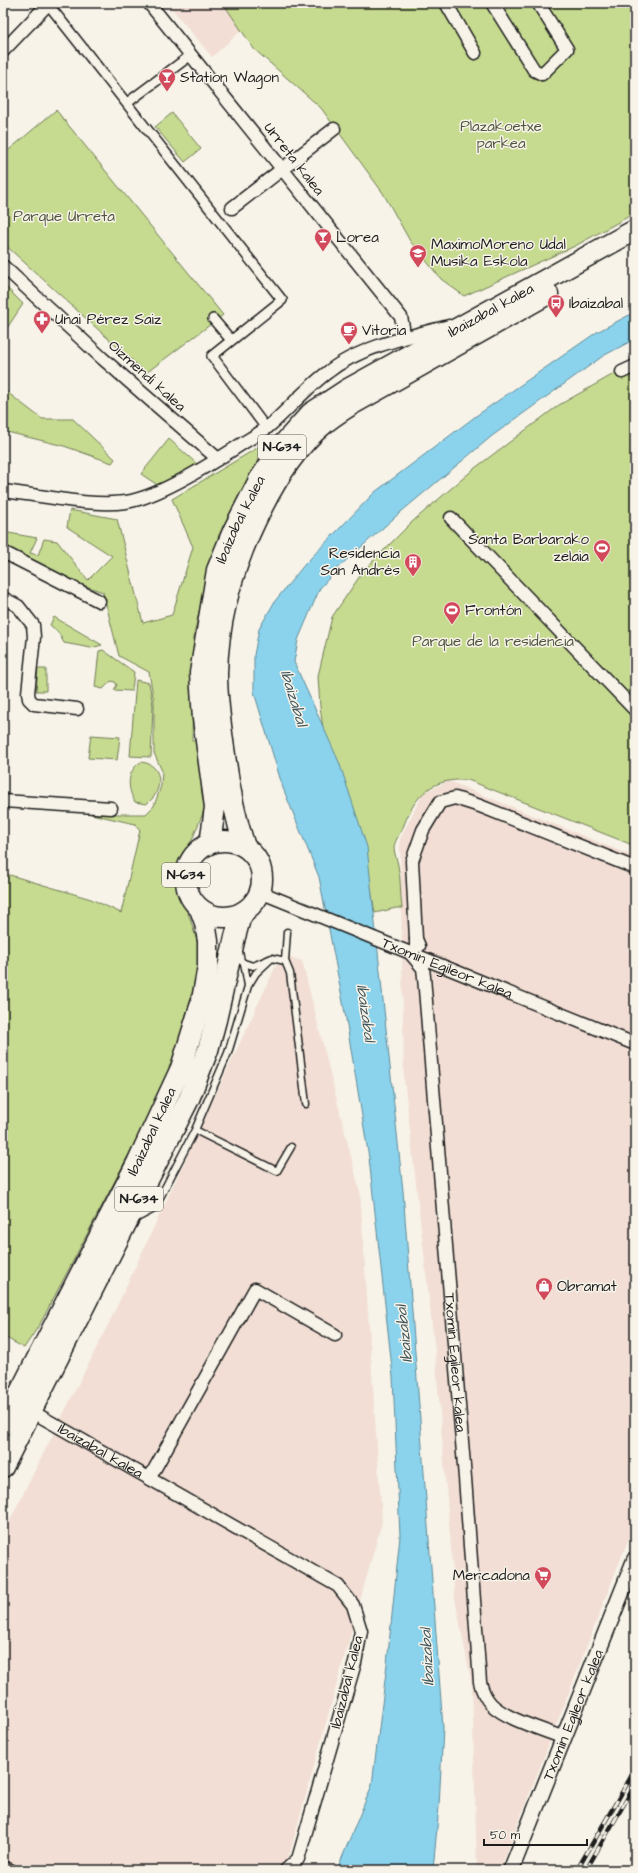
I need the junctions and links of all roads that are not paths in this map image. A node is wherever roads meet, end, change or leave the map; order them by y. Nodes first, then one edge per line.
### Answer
1 (48, 3) edge
2 (149, 3) edge
3 (446, 3) edge
4 (492, 3) edge
5 (538, 3) edge
6 (5, 47) edge
7 (475, 53) dead end
8 (191, 55) junction
9 (127, 103) junction
10 (334, 129) dead end
11 (281, 168) junction
12 (232, 208) dead end
13 (635, 230) edge
14 (635, 245) edge
15 (3, 266) edge
16 (213, 319) dead end
17 (473, 319) junction
18 (401, 339) junction
19 (231, 340) junction
20 (635, 366) edge
21 (622, 372) dead end
22 (266, 428) junction
23 (285, 442) junction
24 (218, 459) junction
25 (3, 491) edge
26 (451, 518) dead end
27 (3, 552) edge
28 (3, 598) edge
29 (99, 601) dead end
30 (77, 709) dead end
31 (635, 710) edge
32 (3, 801) edge
33 (111, 808) dead end
34 (207, 845) junction
35 (245, 847) junction
36 (635, 868) edge
37 (260, 892) junction
38 (200, 909) junction
39 (240, 922) junction
40 (287, 932) dead end
41 (416, 939) junction
42 (411, 954) junction
43 (272, 958) junction
44 (285, 961) junction
45 (434, 962) junction
46 (244, 964) junction
47 (248, 986) junction
48 (426, 991) junction
49 (635, 1044) edge
50 (306, 1104) dead end
51 (195, 1130) junction
52 (291, 1147) dead end
53 (126, 1224) junction
54 (335, 1335) dead end
55 (31, 1411) junction
56 (3, 1425) edge
57 (3, 1467) edge
58 (150, 1479) junction
59 (635, 1559) edge
60 (564, 1738) junction
61 (3, 1868) edge
62 (10, 1870) edge
63 (286, 1870) edge
64 (511, 1870) edge

1 - 6 street
1 - 9 street
2 - 8 street, Urreta kalea
3 - 7 street
4 - 5 street
8 - 9 street
8 - 11 street, Urreta kalea
9 - 19 street
10 - 11 street
11 - 12 street
11 - 18 street, Urreta kalea
13 - 17 highway, Ibaizabal kalea / N-634
14 - 35 highway, Ibaizabal kalea / N-634
15 - 24 street, Oizmendi kalea
16 - 19 street
17 - 18 street
17 - 23 highway, Ibaizabal kalea / N-634
18 - 22 street
19 - 22 street
20 - 21 street
22 - 23 street
22 - 24 street
23 - 34 highway, Ibaizabal kalea / N-634
24 - 25 street
26 - 31 street
27 - 29 street
28 - 30 street
32 - 33 street
34 - 35 highway, N-634
34 - 38 highway, N-634
35 - 37 highway, N-634
36 - 41 street, Txomin Egileor kalea
37 - 39 highway, N-634
37 - 42 street, Txomin Egileor kalea
38 - 39 highway, N-634
38 - 56 highway, Ibaizabal kalea / N-634
39 - 46 lane
39 - 53 highway, Ibaizabal kalea / N-634
40 - 44 lane
41 - 42 street
41 - 45 street, Txomin Egileor kalea
42 - 45 street, Txomin Egileor kalea
42 - 48 street, Txomin Egileor kalea
43 - 44 lane
43 - 46 lane
43 - 47 lane
44 - 50 lane
45 - 48 street
45 - 49 street, Txomin Egileor kalea
46 - 47 lane
47 - 51 lane
48 - 60 street, Txomin Egileor kalea
51 - 52 lane
51 - 53 lane
53 - 55 highway, Ibaizabal kalea / N-634
54 - 58 street, Ibaizabal kalea
55 - 57 highway, Ibaizabal kalea / N-634
55 - 58 street, Ibaizabal kalea
58 - 63 street, Ibaizabal kalea
59 - 60 street, Txomin Egileor kalea
60 - 64 street, Txomin Egileor kalea
61 - 62 street

